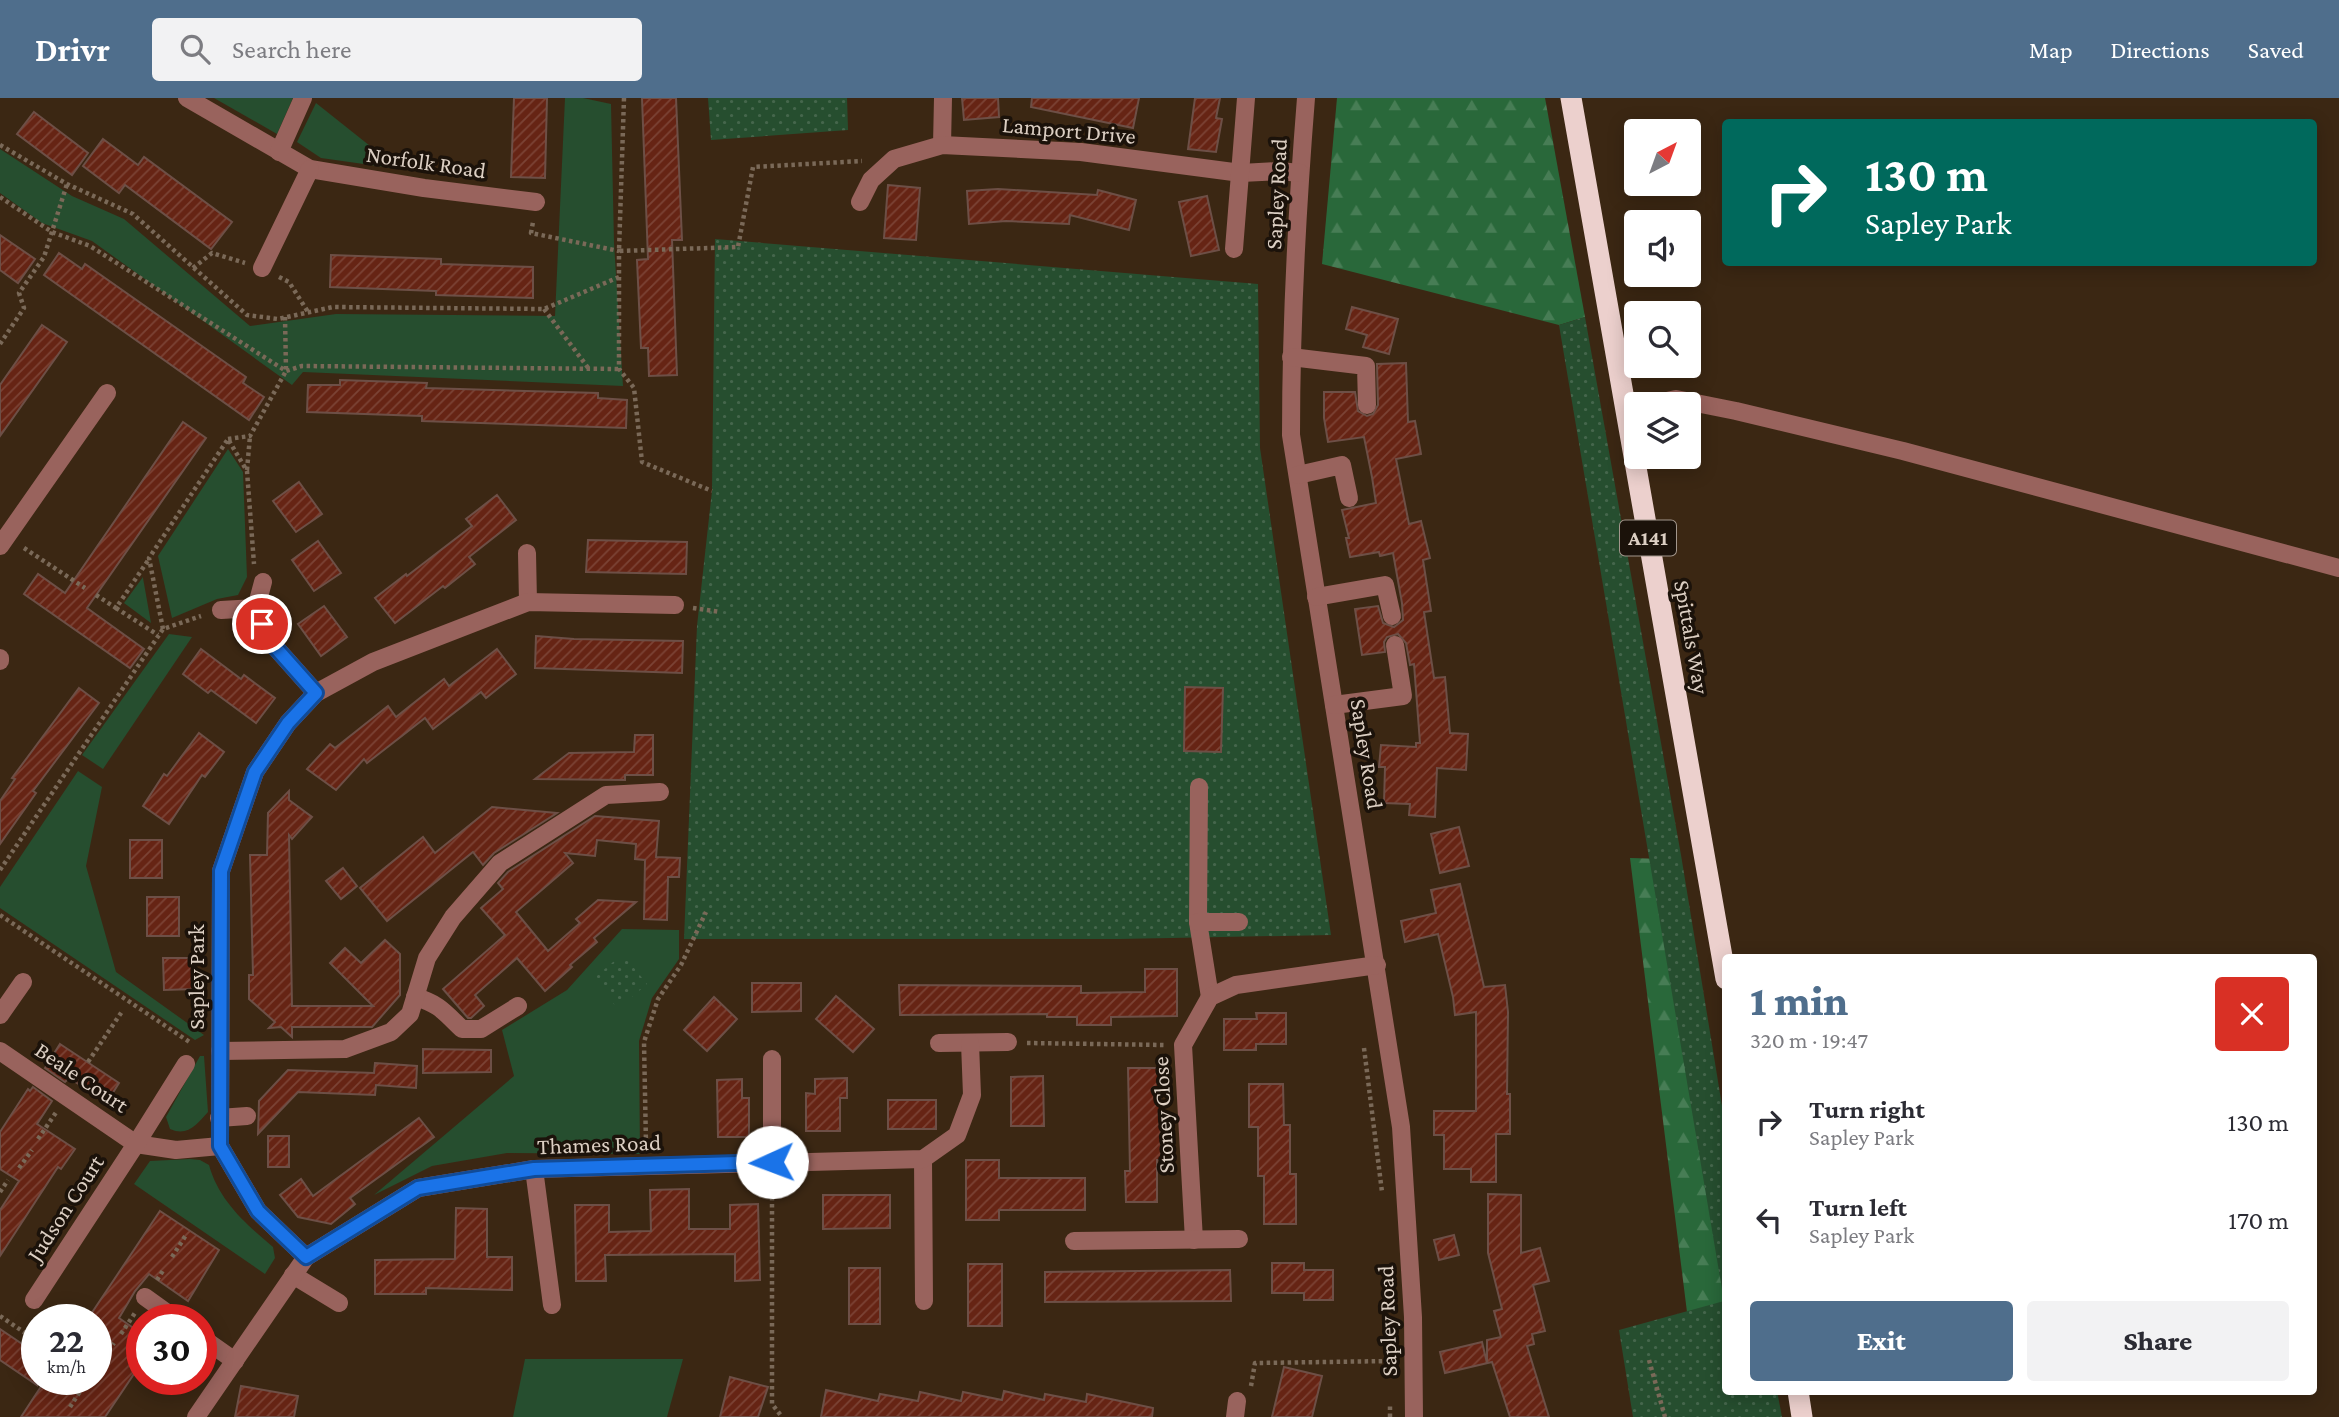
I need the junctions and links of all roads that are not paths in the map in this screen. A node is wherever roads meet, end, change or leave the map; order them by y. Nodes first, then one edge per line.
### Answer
1 (187, 98) edge
2 (303, 98) edge
3 (943, 98) edge
4 (1246, 98) edge
5 (1306, 98) edge
6 (1571, 98) edge
7 (943, 145) junction
8 (279, 152) junction
9 (310, 169) junction
10 (1241, 173) junction
11 (1300, 173) junction
12 (536, 202) road end
13 (860, 202) dead end
14 (1234, 249) dead end
15 (262, 268) dead end
16 (1291, 357) junction
17 (1628, 392) edge
18 (107, 393) dead end
19 (1367, 405) dead end
20 (1701, 405) edge
21 (1641, 469) edge
22 (1298, 475) junction
23 (1349, 498) dead end
24 (3, 541) edge
25 (527, 553) dead end
26 (2339, 568) edge
27 (263, 582) road end
28 (1316, 597) junction
29 (528, 601) junction
30 (674, 605) dead end
31 (256, 608) junction
32 (221, 610) road end
33 (1392, 616) dead end
34 (1395, 645) dead end
35 (316, 693) junction
36 (1334, 705) junction
37 (1199, 788) dead end
38 (660, 792) dead end
39 (1198, 922) junction
40 (1239, 922) dead end
41 (1722, 955) edge
42 (1377, 965) junction
43 (23, 982) dead end
44 (415, 997) junction
45 (1210, 998) junction
46 (518, 1006) dead end
47 (0, 1015) edge
48 (1008, 1042) road end
49 (939, 1043) dead end
50 (970, 1043) junction
51 (0, 1051) edge
52 (220, 1051) junction
53 (772, 1059) dead end
54 (186, 1064) dead end
55 (247, 1116) dead end
56 (219, 1118) junction
57 (136, 1144) junction
58 (220, 1146) junction
59 (923, 1159) junction
60 (772, 1162) junction
61 (534, 1169) junction
62 (1239, 1239) dead end
63 (1194, 1240) junction
64 (1074, 1241) dead end
65 (306, 1257) junction
66 (293, 1275) junction
67 (145, 1297) dead end
68 (34, 1300) dead end
69 (924, 1301) dead end
70 (339, 1303) dead end
71 (155, 1304) edge
72 (552, 1306) dead end
73 (217, 1349) edge
74 (234, 1361) junction
75 (1799, 1395) edge
76 (196, 1417) edge
77 (1414, 1417) edge
78 (1802, 1417) edge

1 - 8 street, Norfolk Road
2 - 8 street
3 - 7 street
4 - 10 street
5 - 11 street, Sapley Road
6 - 17 highway, Spittals Way / A141
7 - 10 street, Lamport Drive
7 - 13 street, Lamport Drive
8 - 9 street, Norfolk Road
9 - 12 street, Norfolk Road
9 - 15 street
10 - 11 street, Lamport Drive
10 - 14 street
11 - 16 street, Sapley Road
16 - 19 street
16 - 22 street, Sapley Road
18 - 24 street
20 - 26 street
21 - 41 highway, Spittals Way / A141
22 - 23 street
22 - 28 street, Sapley Road
25 - 29 street
27 - 31 street
28 - 33 street
28 - 36 street, Sapley Road
29 - 30 street, Sapley Park
29 - 35 street, Sapley Park
31 - 32 street
31 - 35 street
34 - 36 street
35 - 52 street, Sapley Park
36 - 42 street, Sapley Road
37 - 39 street
38 - 44 street
39 - 40 street
39 - 45 street
42 - 45 street
42 - 77 street, Sapley Road
43 - 47 street
44 - 46 street
44 - 52 street
45 - 63 street, Stoney Close
48 - 50 street
49 - 50 street
50 - 59 street
51 - 57 street, Beale Court
52 - 56 street, Sapley Park
53 - 60 street
54 - 57 street, Beale Court
55 - 56 street
56 - 58 street, Sapley Park
57 - 58 street, Beale Court
57 - 68 street, Judson Court
58 - 65 street, Sapley Park
59 - 60 street, Thames Road
59 - 69 street
60 - 61 street, Thames Road
61 - 65 street, Thames Road
61 - 72 street
62 - 63 street
63 - 64 street
65 - 66 street, Thames Road
66 - 70 street
66 - 74 street, Thames Road
67 - 71 street
73 - 74 street
74 - 76 street, Thames Road
75 - 78 highway

